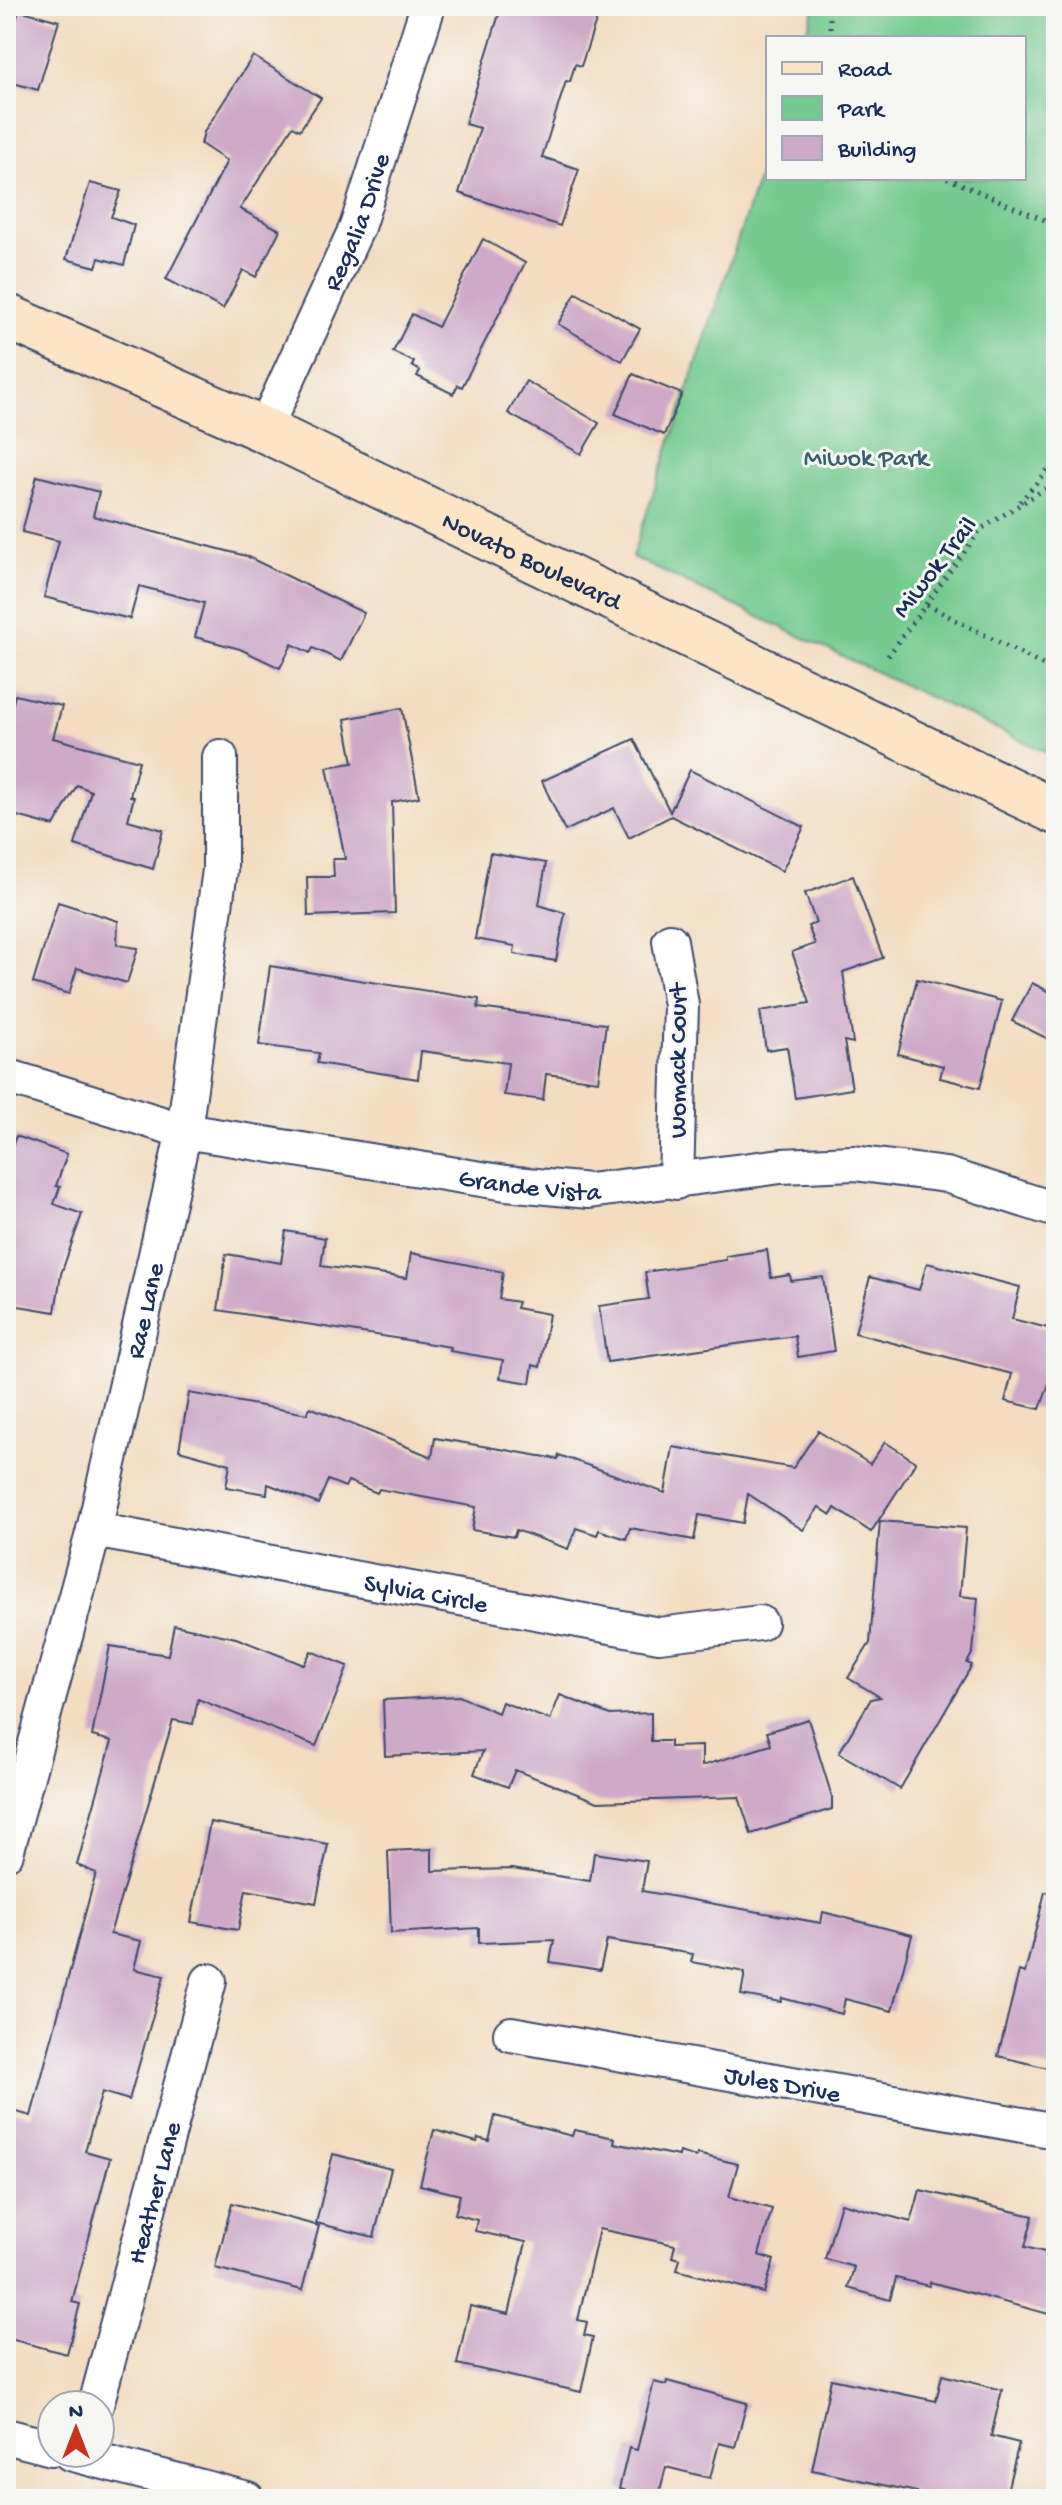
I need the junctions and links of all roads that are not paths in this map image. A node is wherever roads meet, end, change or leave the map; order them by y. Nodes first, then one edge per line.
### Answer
1 (428, 6) edge
2 (6, 316) edge
3 (264, 430) junction
4 (220, 757) dead end
5 (1056, 812) edge
6 (670, 941) dead end
7 (6, 1076) edge
8 (184, 1131) junction
9 (676, 1182) junction
10 (1056, 1210) edge
11 (94, 1530) junction
12 (760, 1623) dead end
13 (6, 1853) edge
14 (209, 1981) dead end
15 (511, 2034) dead end
16 (1056, 2131) edge
17 (100, 2389) edge
18 (6, 2436) edge
19 (36, 2444) edge
20 (116, 2465) edge
21 (247, 2499) edge

1 - 3 street, Regalia Drive
2 - 3 main road, Novato Boulevard
3 - 5 main road, Novato Boulevard
4 - 8 street, Rae Lane
6 - 9 street, Womack Court
7 - 8 street, Grande Vista
8 - 9 street, Grande Vista
8 - 11 street, Rae Lane
9 - 10 street, Grande Vista
11 - 12 street, Sylvia Circle
11 - 13 street, Rae Lane
14 - 17 street, Heather Lane
15 - 16 street, Jules Drive
18 - 19 street
20 - 21 street

